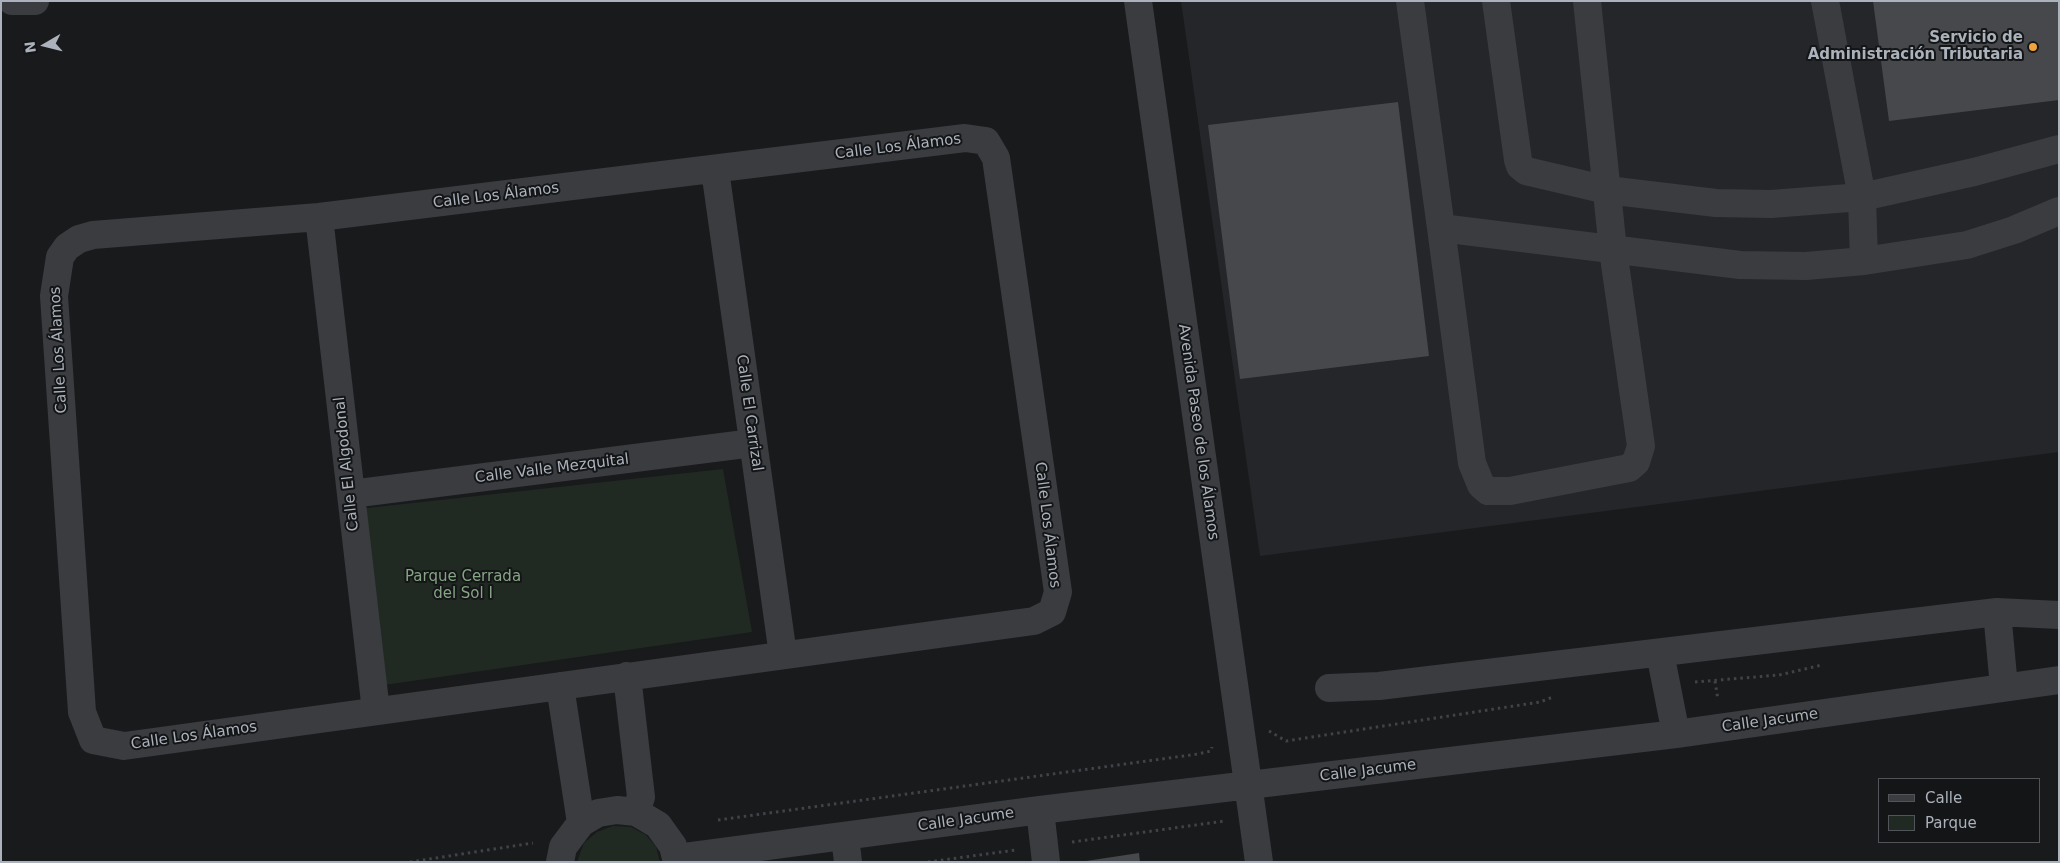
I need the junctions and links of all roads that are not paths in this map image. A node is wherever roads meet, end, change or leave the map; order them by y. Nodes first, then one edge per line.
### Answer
1 (12, 1) edge
2 (35, 1) edge
3 (1138, 1) edge
4 (1410, 1) edge
5 (1496, 1) edge
6 (1587, 1) edge
7 (1825, 1) edge
8 (2059, 149) edge
9 (715, 170) junction
10 (1607, 190) junction
11 (1862, 197) junction
12 (2059, 211) edge
13 (320, 217) junction
14 (1441, 228) junction
15 (1613, 250) junction
16 (1864, 261) junction
17 (753, 443) junction
18 (351, 494) junction
19 (1997, 612) junction
20 (2059, 614) edge
21 (1660, 653) junction
22 (783, 655) junction
23 (627, 676) junction
24 (2059, 680) edge
25 (560, 686) junction
26 (2004, 687) junction
27 (1329, 688) dead end
28 (376, 711) junction
29 (1676, 734) junction
30 (1249, 784) junction
31 (1040, 810) junction
32 (636, 812) junction
33 (581, 823) junction
34 (847, 849) edge
35 (677, 860) edge
36 (560, 862) edge
37 (1046, 862) edge
38 (1260, 862) edge

1 - 2 street
3 - 30 street, Avenida Paseo de los Álamos
4 - 14 street
5 - 10 street
6 - 10 street
7 - 11 street
8 - 11 street
9 - 13 street, Calle Los Álamos
9 - 17 street, Calle El Carrizal
9 - 22 street, Calle Los Álamos
10 - 11 street
10 - 15 street
11 - 16 street
12 - 16 street
13 - 18 street, Calle El Algodonal
13 - 28 street, Calle Los Álamos
14 - 15 street
14 - 15 street
15 - 16 street
17 - 18 street, Calle Valle Mezquital
17 - 22 street, Calle El Carrizal
18 - 28 street, Calle El Algodonal
19 - 20 street
19 - 21 street
19 - 26 street
21 - 27 street
21 - 29 street
22 - 23 street, Calle Los Álamos
23 - 25 street, Calle Los Álamos
23 - 32 street
24 - 26 street, Calle Jacume
25 - 28 street, Calle Los Álamos
25 - 33 street
26 - 29 street, Calle Jacume
29 - 30 street, Calle Jacume
30 - 31 street, Calle Jacume
30 - 38 street, Avenida Paseo de los Álamos
31 - 34 street, Calle Jacume
31 - 37 street
32 - 33 street
32 - 35 street
33 - 36 street
34 - 35 street, Calle Jacume

